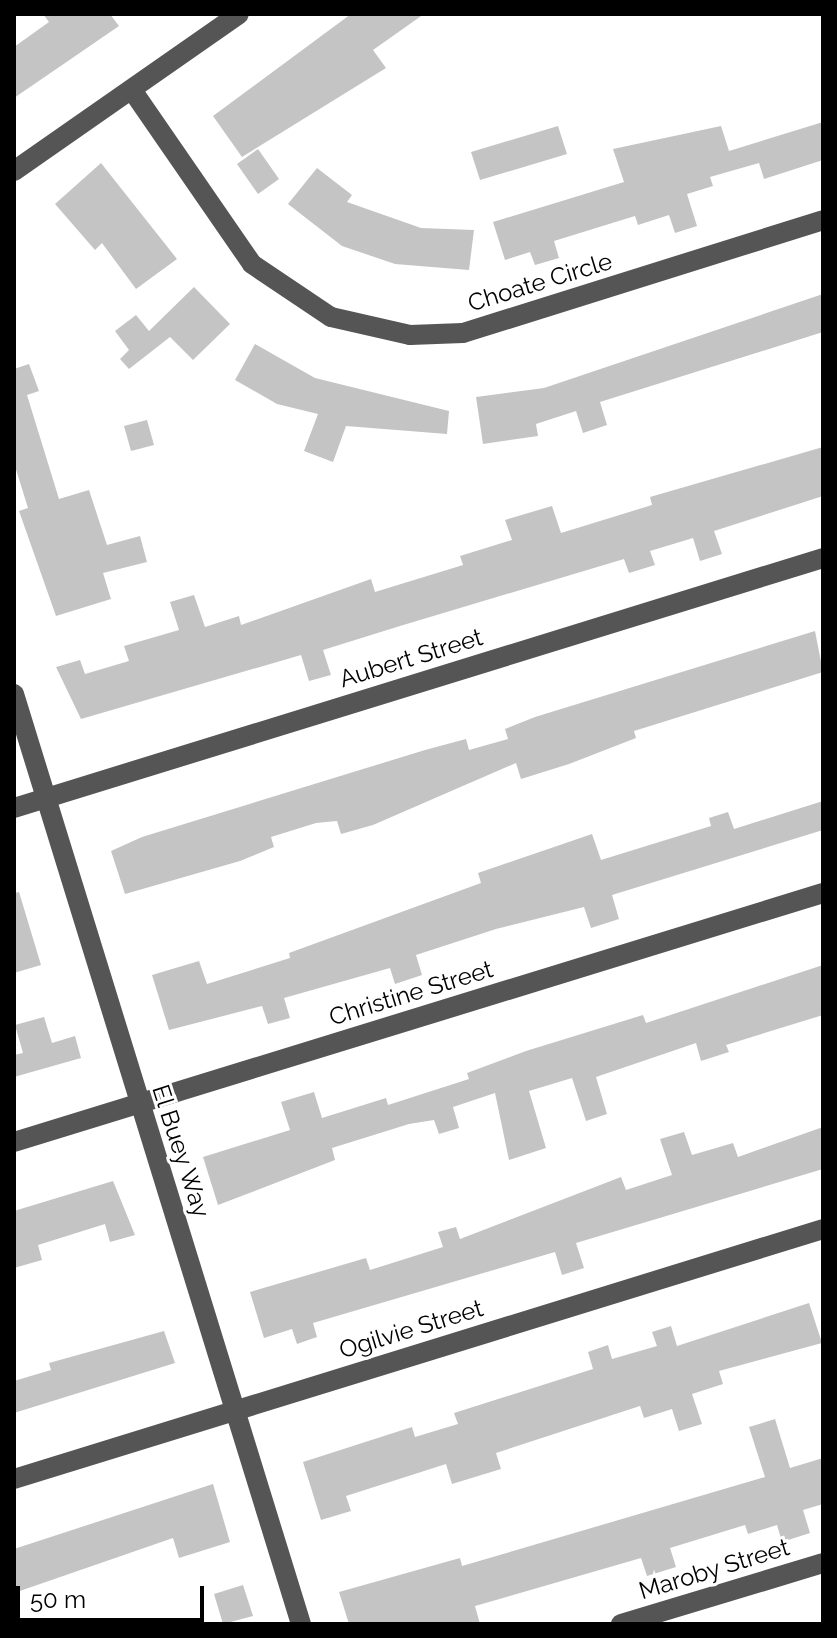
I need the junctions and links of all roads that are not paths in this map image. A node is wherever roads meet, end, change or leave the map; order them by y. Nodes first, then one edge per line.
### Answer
1 (239, 14) edge
2 (132, 90) junction
3 (14, 171) edge
4 (823, 220) edge
5 (823, 558) edge
6 (14, 694) edge
7 (47, 798) junction
8 (14, 808) edge
9 (823, 893) edge
10 (138, 1104) junction
11 (14, 1142) edge
12 (823, 1229) edge
13 (238, 1409) junction
14 (14, 1479) edge
15 (823, 1563) edge
16 (301, 1624) edge
17 (621, 1624) edge

1 - 2 street
2 - 3 street
2 - 4 street, Choate Circle
5 - 7 street, Aubert Street
6 - 7 street, El Buey Way
7 - 8 street, Aubert Street
7 - 10 street, El Buey Way
9 - 10 street, Christine Street
10 - 11 street, Christine Street
10 - 13 street, El Buey Way
12 - 13 street, Ogilvie Street
13 - 14 street, Ogilvie Street
13 - 16 street, El Buey Way
15 - 17 street, Maroby Street

